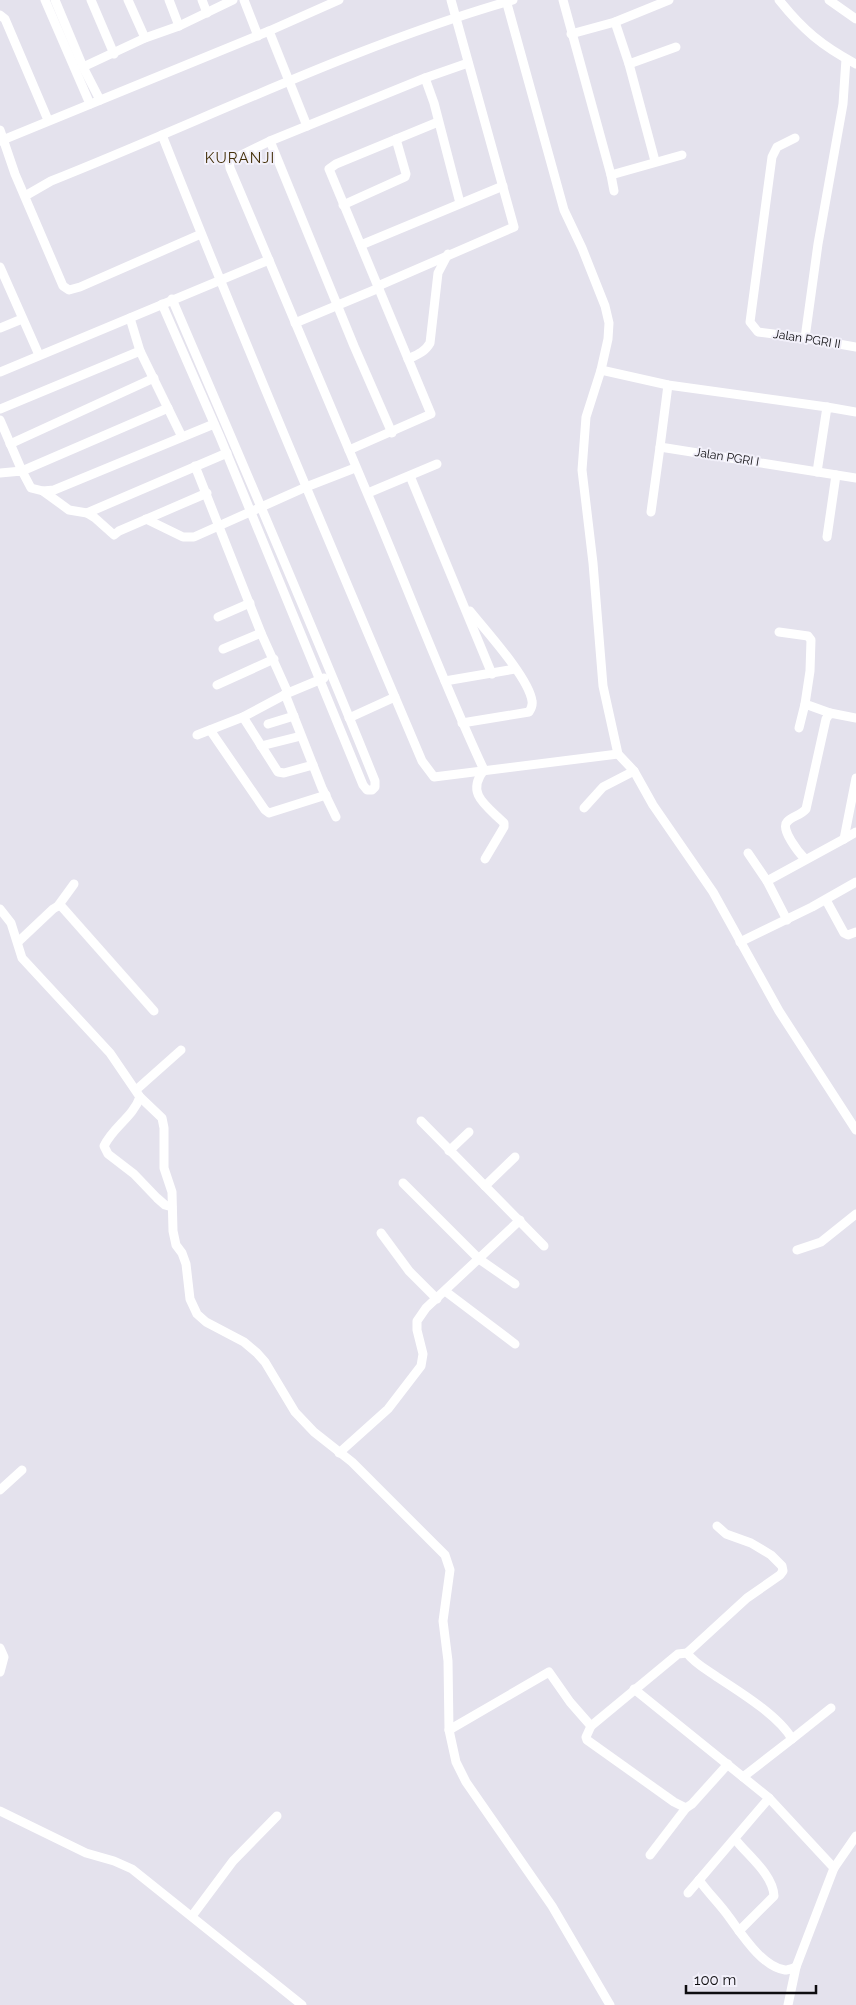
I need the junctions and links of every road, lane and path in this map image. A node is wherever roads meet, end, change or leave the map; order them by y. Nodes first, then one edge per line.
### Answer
1 (45, 0) edge
2 (55, 0) edge
3 (91, 0) edge
4 (128, 0) edge
5 (169, 0) edge
6 (202, 0) edge
7 (233, 0) edge
8 (244, 0) edge
9 (339, 0) edge
10 (451, 0) edge
11 (563, 0) edge
12 (668, 0) edge
13 (778, 0) edge
14 (829, 0) edge
15 (509, 1) edge
16 (207, 13) junction
17 (0, 14) edge
18 (456, 17) junction
19 (856, 19) edge
20 (615, 22) junction
21 (180, 26) junction
22 (269, 31) junction
23 (571, 34) junction
24 (258, 36) junction
25 (145, 38) junction
26 (676, 47) dead end
27 (114, 54) junction
28 (846, 59) junction
29 (468, 63) junction
30 (629, 64) junction
31 (856, 64) edge
32 (83, 67) junction
33 (425, 78) junction
34 (288, 80) junction
35 (100, 100) junction
36 (90, 104) junction
37 (48, 120) junction
38 (438, 122) junction
39 (307, 126) junction
40 (0, 130) edge
41 (162, 135) junction
42 (795, 138) dead end
43 (396, 139) junction
44 (2, 141) edge
45 (270, 141) junction
46 (682, 155) dead end
47 (655, 161) junction
48 (611, 175) junction
49 (503, 186) junction
50 (614, 191) dead end
51 (25, 196) junction
52 (460, 203) junction
53 (343, 205) junction
54 (201, 234) junction
55 (361, 245) junction
56 (448, 254) junction
57 (269, 260) junction
58 (0, 267) edge
59 (220, 280) junction
60 (378, 287) junction
61 (172, 300) junction
62 (162, 304) junction
63 (337, 305) junction
64 (130, 318) junction
65 (22, 319) junction
66 (294, 323) junction
67 (0, 328) edge
68 (805, 338) junction
69 (856, 347) edge
70 (140, 351) junction
71 (39, 355) junction
72 (408, 359) junction
73 (600, 370) junction
74 (0, 372) edge
75 (154, 378) junction
76 (668, 385) junction
77 (827, 407) junction
78 (168, 408) junction
79 (0, 410) edge
80 (856, 412) edge
81 (0, 420) edge
82 (214, 424) junction
83 (392, 433) junction
84 (182, 437) junction
85 (10, 444) junction
86 (660, 447) junction
87 (349, 450) junction
88 (227, 453) junction
89 (437, 464) dead end
90 (195, 466) junction
91 (356, 468) junction
92 (22, 471) junction
93 (817, 472) junction
94 (0, 473) edge
95 (836, 475) junction
96 (410, 476) junction
97 (856, 478) edge
98 (306, 487) junction
99 (43, 491) junction
100 (207, 493) junction
101 (368, 493) junction
102 (262, 509) junction
103 (651, 512) dead end
104 (252, 513) junction
105 (87, 514) junction
106 (146, 519) junction
107 (220, 526) junction
108 (827, 537) dead end
109 (250, 603) junction
110 (464, 604) junction
111 (218, 617) dead end
112 (779, 632) dead end
113 (262, 634) junction
114 (223, 649) dead end
115 (274, 659) junction
116 (515, 669) junction
117 (492, 674) junction
118 (331, 676) junction
119 (320, 680) junction
120 (445, 681) junction
121 (217, 685) dead end
122 (286, 694) junction
123 (394, 696) junction
124 (805, 704) junction
125 (830, 713) junction
126 (294, 716) junction
127 (243, 717) junction
128 (349, 718) junction
129 (856, 718) edge
130 (462, 723) junction
131 (268, 724) dead end
132 (799, 728) dead end
133 (210, 730) junction
134 (197, 735) dead end
135 (301, 736) junction
136 (261, 746) junction
137 (618, 754) junction
138 (313, 765) junction
139 (484, 770) junction
140 (634, 771) junction
141 (856, 778) edge
142 (854, 793) edge
143 (326, 796) junction
144 (584, 808) dead end
145 (336, 817) dead end
146 (856, 832) edge
147 (844, 838) junction
148 (748, 854) dead end
149 (485, 859) dead end
150 (805, 859) junction
151 (767, 881) junction
152 (856, 882) edge
153 (74, 884) dead end
154 (826, 900) junction
155 (58, 906) junction
156 (0, 909) edge
157 (787, 920) junction
158 (856, 932) edge
159 (18, 942) junction
160 (740, 942) junction
161 (154, 1011) dead end
162 (181, 1050) dead end
163 (138, 1094) junction
164 (420, 1121) dead end
165 (856, 1130) edge
166 (469, 1132) dead end
167 (449, 1151) junction
168 (515, 1157) dead end
169 (403, 1183) dead end
170 (485, 1186) junction
171 (172, 1207) junction
172 (856, 1214) edge
173 (520, 1220) junction
174 (381, 1233) dead end
175 (544, 1246) dead end
176 (796, 1250) dead end
177 (479, 1259) junction
178 (515, 1284) dead end
179 (445, 1291) junction
180 (437, 1298) junction
181 (515, 1344) dead end
182 (339, 1453) junction
183 (22, 1470) dead end
184 (0, 1490) edge
185 (717, 1526) dead end
186 (0, 1648) edge
187 (687, 1653) junction
188 (0, 1672) edge
189 (634, 1689) junction
190 (831, 1708) dead end
191 (591, 1726) junction
192 (450, 1730) junction
193 (792, 1739) junction
194 (728, 1764) junction
195 (743, 1777) junction
196 (769, 1798) junction
197 (686, 1808) junction
198 (0, 1811) edge
199 (277, 1816) dead end
200 (856, 1836) edge
201 (735, 1839) junction
202 (650, 1855) dead end
203 (834, 1868) junction
204 (699, 1880) junction
205 (688, 1894) dead end
206 (192, 1916) junction
207 (739, 1931) junction
208 (796, 1967) junction
209 (302, 2005) edge
210 (610, 2005) edge
211 (788, 2005) edge

1 - 36 street
2 - 32 street
3 - 27 street
4 - 25 street
5 - 21 street
6 - 16 street
7 - 16 street
8 - 24 street
9 - 22 street
10 - 18 street
11 - 23 street
12 - 20 street
13 - 28 street
14 - 19 street
15 - 18 street
15 - 73 street
16 - 21 street
17 - 37 street
18 - 29 street
18 - 34 street
20 - 23 street
20 - 30 street
21 - 25 street
22 - 24 street
22 - 34 street
23 - 48 street
24 - 35 street
25 - 27 street
26 - 30 street
27 - 32 street
28 - 31 street
28 - 68 street
29 - 33 street
29 - 49 street
30 - 47 street
32 - 35 street
33 - 38 street
33 - 39 street
34 - 39 street
34 - 41 street
35 - 36 street
36 - 37 street
37 - 44 street
38 - 43 street
38 - 52 street
39 - 45 street
40 - 44 street
41 - 51 street
41 - 54 street
42 - 68 street, Jalan PGRI II
43 - 53 street
43 - 53 street
44 - 51 street
45 - 57 street
45 - 63 street
46 - 47 street
47 - 48 street
48 - 50 street
49 - 52 street
49 - 56 street
51 - 54 street
52 - 55 street
53 - 55 street
54 - 59 street
55 - 60 street
56 - 60 street
56 - 72 street
57 - 59 street
57 - 66 street
58 - 65 street
59 - 61 street
59 - 98 street
60 - 63 street
60 - 72 street
61 - 62 street
61 - 102 street
62 - 64 street
62 - 82 street
63 - 66 street
63 - 83 street
64 - 70 street
64 - 71 street
65 - 67 street
65 - 71 street
66 - 87 street
68 - 69 street, Jalan PGRI II
70 - 75 street
70 - 79 street
71 - 74 street
72 - 83 street
73 - 76 street
73 - 137 street
75 - 78 street
75 - 85 street
76 - 77 street
76 - 86 street
77 - 80 street
77 - 93 street
78 - 84 street
78 - 92 street
81 - 85 street
82 - 84 street
82 - 88 street
83 - 87 street
84 - 99 street
85 - 92 street
86 - 93 street, Jalan PGRI I
86 - 103 street
87 - 91 street
88 - 90 street
88 - 104 street
89 - 96 street
90 - 100 street
90 - 105 street
91 - 98 street
91 - 101 street
92 - 94 street
92 - 99 street
93 - 95 street, Jalan PGRI I
95 - 97 street, Jalan PGRI I
95 - 108 street
96 - 101 street
96 - 110 street
98 - 102 street
98 - 123 street
99 - 105 street
100 - 106 street
100 - 107 street
101 - 120 street
102 - 104 street
102 - 118 street
104 - 107 street
104 - 119 street
105 - 106 street
106 - 107 street
107 - 109 street
109 - 111 street
109 - 113 street
110 - 116 street
110 - 117 street
112 - 124 street
113 - 114 street
113 - 115 street
115 - 121 street
115 - 122 street
116 - 117 street
116 - 130 street
117 - 120 street
118 - 119 street
118 - 128 street
119 - 122 street
119 - 128 street
120 - 130 street
122 - 126 street
122 - 127 street
123 - 128 street
123 - 139 street
124 - 125 street
124 - 132 street
125 - 129 street
125 - 150 street
126 - 131 street
126 - 135 street
127 - 133 street
127 - 136 street
130 - 139 street
133 - 134 street
133 - 143 street
135 - 136 street
135 - 138 street
136 - 138 street
137 - 139 street
137 - 140 street
138 - 143 street
139 - 149 street
140 - 144 street
140 - 160 street
141 - 142 street
142 - 147 street
143 - 145 street
146 - 147 street
147 - 150 street
148 - 151 street
150 - 151 street
151 - 157 street
152 - 154 street
153 - 155 street
154 - 157 street
154 - 158 street
155 - 159 street
155 - 161 street
156 - 159 street
157 - 160 street
159 - 163 street
160 - 165 street
162 - 163 street
163 - 171 street
163 - 171 street
164 - 167 street
166 - 167 street
167 - 170 street
168 - 170 street
169 - 177 street
170 - 173 street
171 - 182 street
172 - 176 street
173 - 175 street
173 - 177 street
174 - 180 street
177 - 178 street
177 - 179 street
179 - 180 street
179 - 181 street
180 - 182 street
182 - 192 street
183 - 184 street
185 - 187 street
186 - 188 street
187 - 189 street
187 - 193 street
189 - 191 street
189 - 194 street
190 - 193 street
191 - 192 street
191 - 197 street
192 - 210 street
193 - 195 street
194 - 195 street
194 - 197 street
195 - 196 street
196 - 201 street
196 - 203 street
197 - 202 street
198 - 206 street
199 - 206 street
200 - 203 street
201 - 204 street
201 - 207 street
203 - 208 street
204 - 205 street
204 - 207 street
206 - 209 street
207 - 208 street
208 - 211 street

